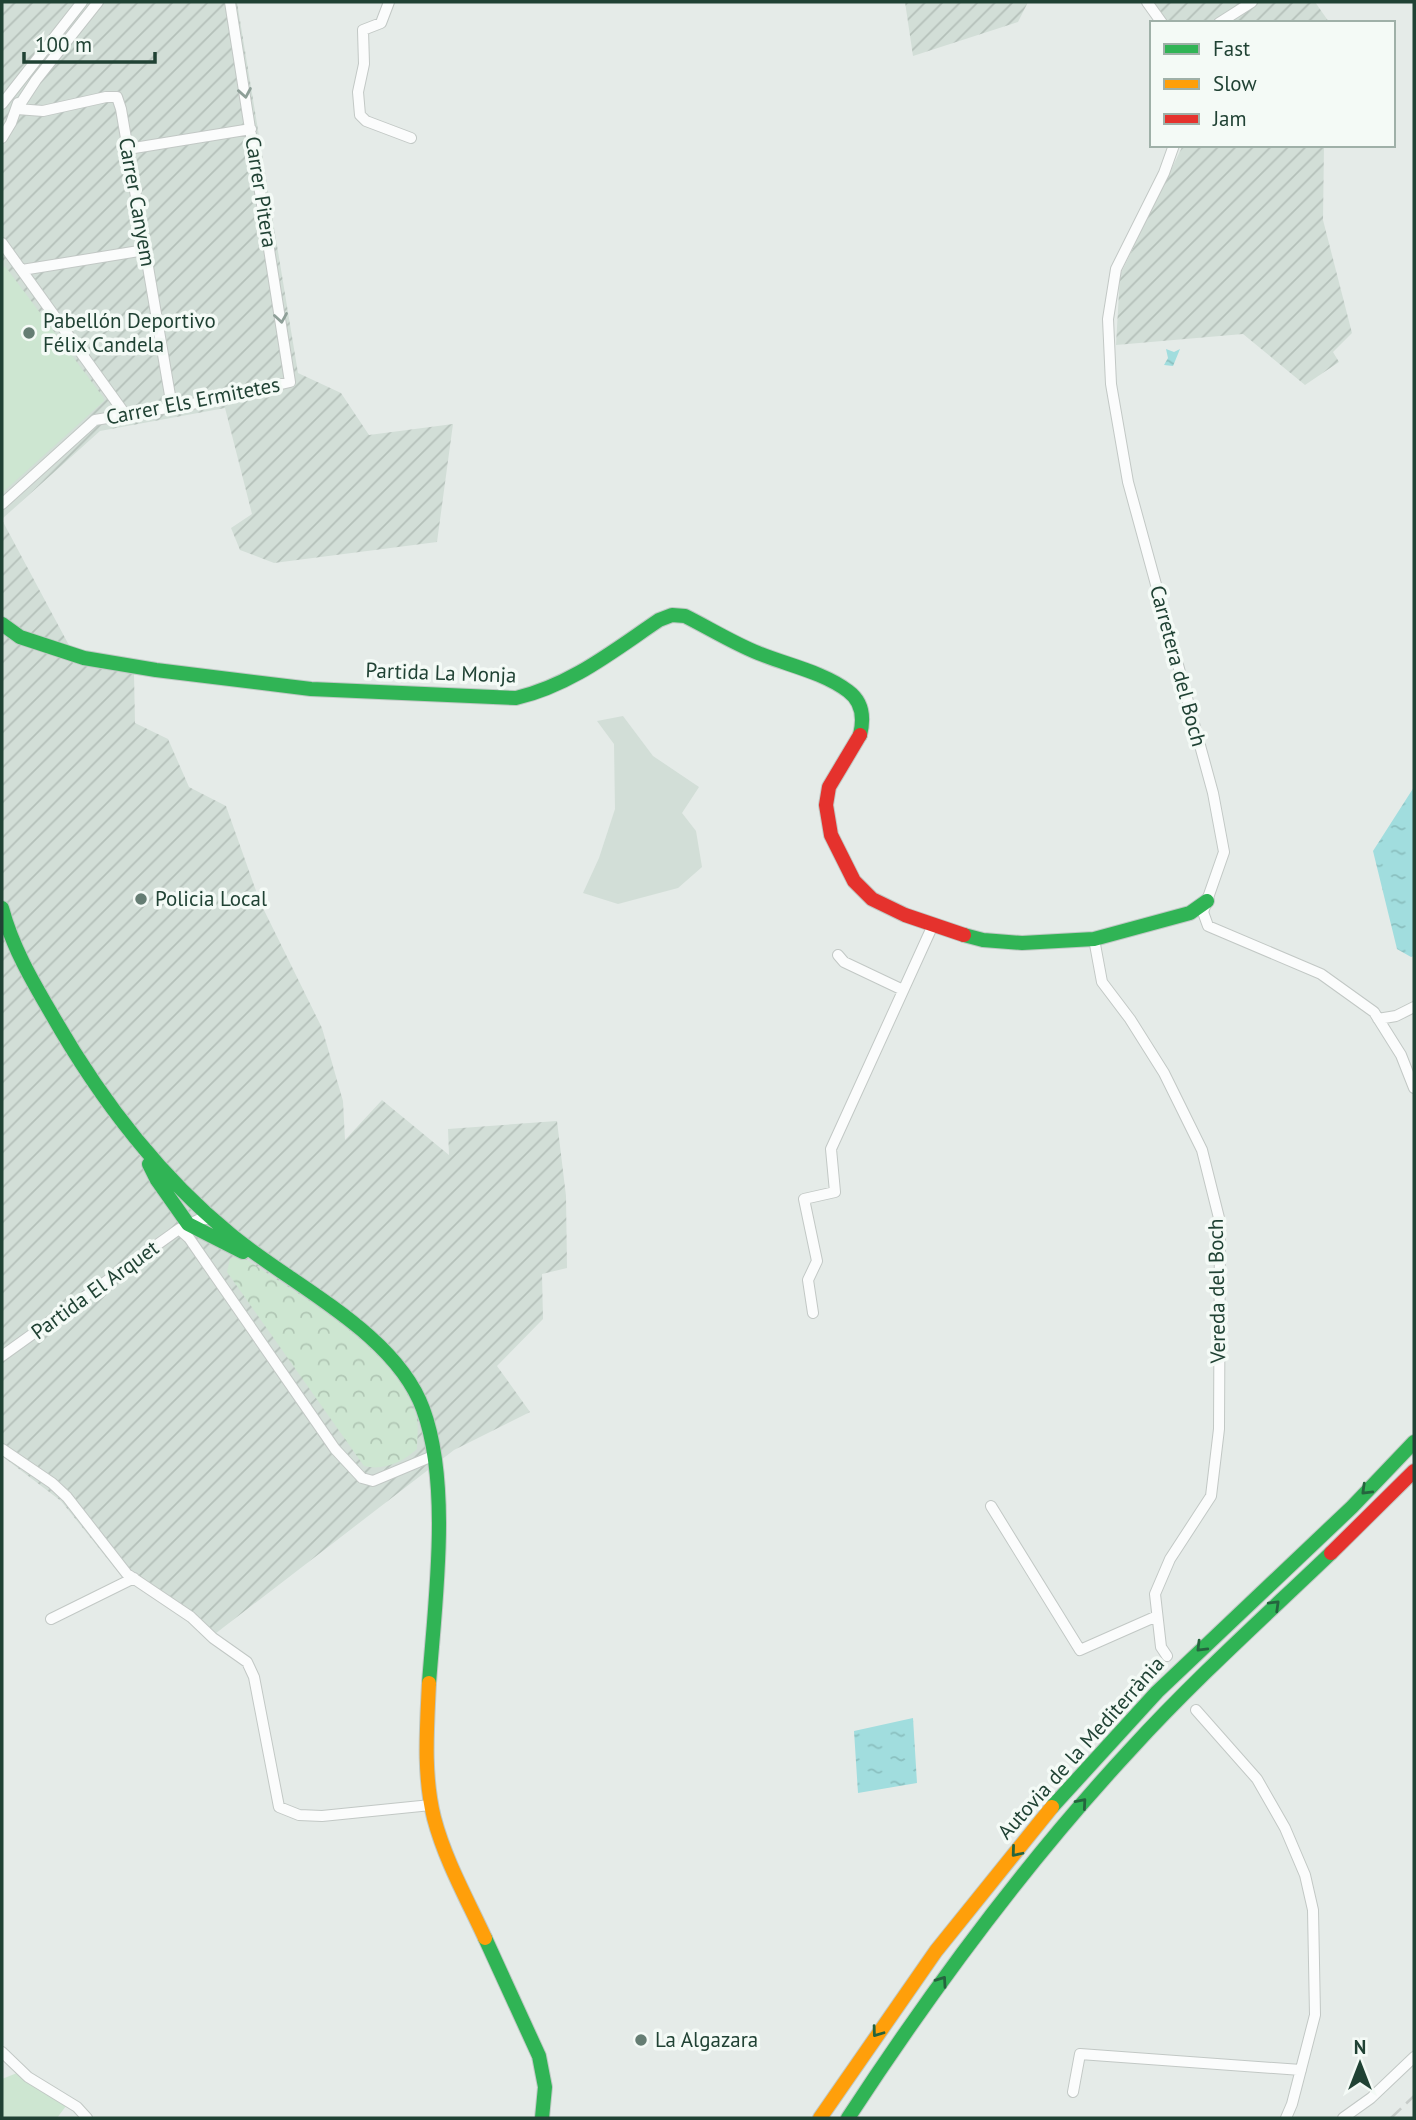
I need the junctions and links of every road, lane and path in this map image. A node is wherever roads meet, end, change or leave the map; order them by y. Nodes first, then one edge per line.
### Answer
1 (82, 2) edge
2 (98, 2) edge
3 (230, 2) edge
4 (389, 2) edge
5 (1147, 2) edge
6 (1252, 2) edge
7 (1161, 21) edge
8 (1222, 21) edge
9 (23, 76) junction
10 (2, 104) edge
11 (17, 109) junction
12 (251, 129) junction
13 (2, 138) edge
14 (411, 138) dead end
15 (1173, 147) edge
16 (128, 149) junction
17 (2, 243) edge
18 (145, 250) junction
19 (22, 270) junction
20 (290, 383) joint
21 (172, 407) junction
22 (125, 414) junction
23 (2, 504) edge
24 (2, 624) edge
25 (1207, 901) junction
26 (2, 908) edge
27 (933, 925) junction
28 (4, 929) edge
29 (1094, 939) junction
30 (838, 955) dead end
31 (903, 990) junction
32 (1414, 1007) edge
33 (1378, 1019) junction
34 (1414, 1088) edge
35 (140, 1147) junction
36 (210, 1219) junction
37 (184, 1226) junction
38 (262, 1260) junction
39 (813, 1313) dead end
40 (2, 1356) edge
41 (1414, 1442) edge
42 (2, 1449) edge
43 (435, 1455) junction
44 (1414, 1471) edge
45 (991, 1506) dead end
46 (134, 1578) junction
47 (1157, 1616) junction
48 (51, 1619) dead end
49 (1167, 1656) dead end
50 (1196, 1710) dead end
51 (431, 1805) junction
52 (2, 2052) edge
53 (1414, 2057) edge
54 (1301, 2070) junction
55 (877, 2073) junction
56 (1073, 2092) dead end
57 (87, 2118) edge
58 (542, 2118) edge
59 (820, 2118) edge
60 (848, 2118) edge
61 (860, 2118) edge
62 (1286, 2118) edge
63 (1343, 2118) edge

1 - 9 street
2 - 11 street
3 -> 12 street, Carrer Pitera
4 - 14 street
5 - 7 street
6 - 8 street
9 - 10 street
9 - 11 street
11 - 13 street
11 - 16 street, Carrer Canyem
12 - 16 street
12 -> 20 street, Carrer Pitera
15 - 25 street, Carretera del Boch
16 - 18 street, Carrer Canyem
17 - 19 street
18 - 19 street
18 - 21 street, Carrer Canyem
19 - 22 street
20 - 21 street, Carrer Els Ermitetes
21 - 22 street, Carrer Els Ermitetes
22 - 23 street, Carrer Els Ermitetes
24 - 27 main road, Partida La Monja
25 - 29 main road
25 - 33 street
26 - 28 main road
27 - 29 main road
27 - 31 street
28 - 35 main road
29 - 47 street, Vereda del Boch
30 - 31 street
31 - 39 street
32 - 33 street
33 - 34 street
35 - 36 main road
35 - 37 main road
36 - 37 street
36 - 38 main road
37 - 38 main road
37 - 40 street, Partida El Arquet
37 - 43 street
38 - 43 main road
41 -> 59 main road, Autovia de la Mediterrània
42 - 46 street
43 - 51 main road
55 -> 44 main road, Autovia de la Mediterrània
45 - 47 street
46 - 48 street
46 - 51 street
47 - 49 street, Vereda del Boch
50 - 54 street
51 - 58 main road
52 - 57 street
53 - 63 street
54 - 56 street
54 - 62 street
55 - 60 main road, Autovia de la Mediterrània
55 - 61 main road

